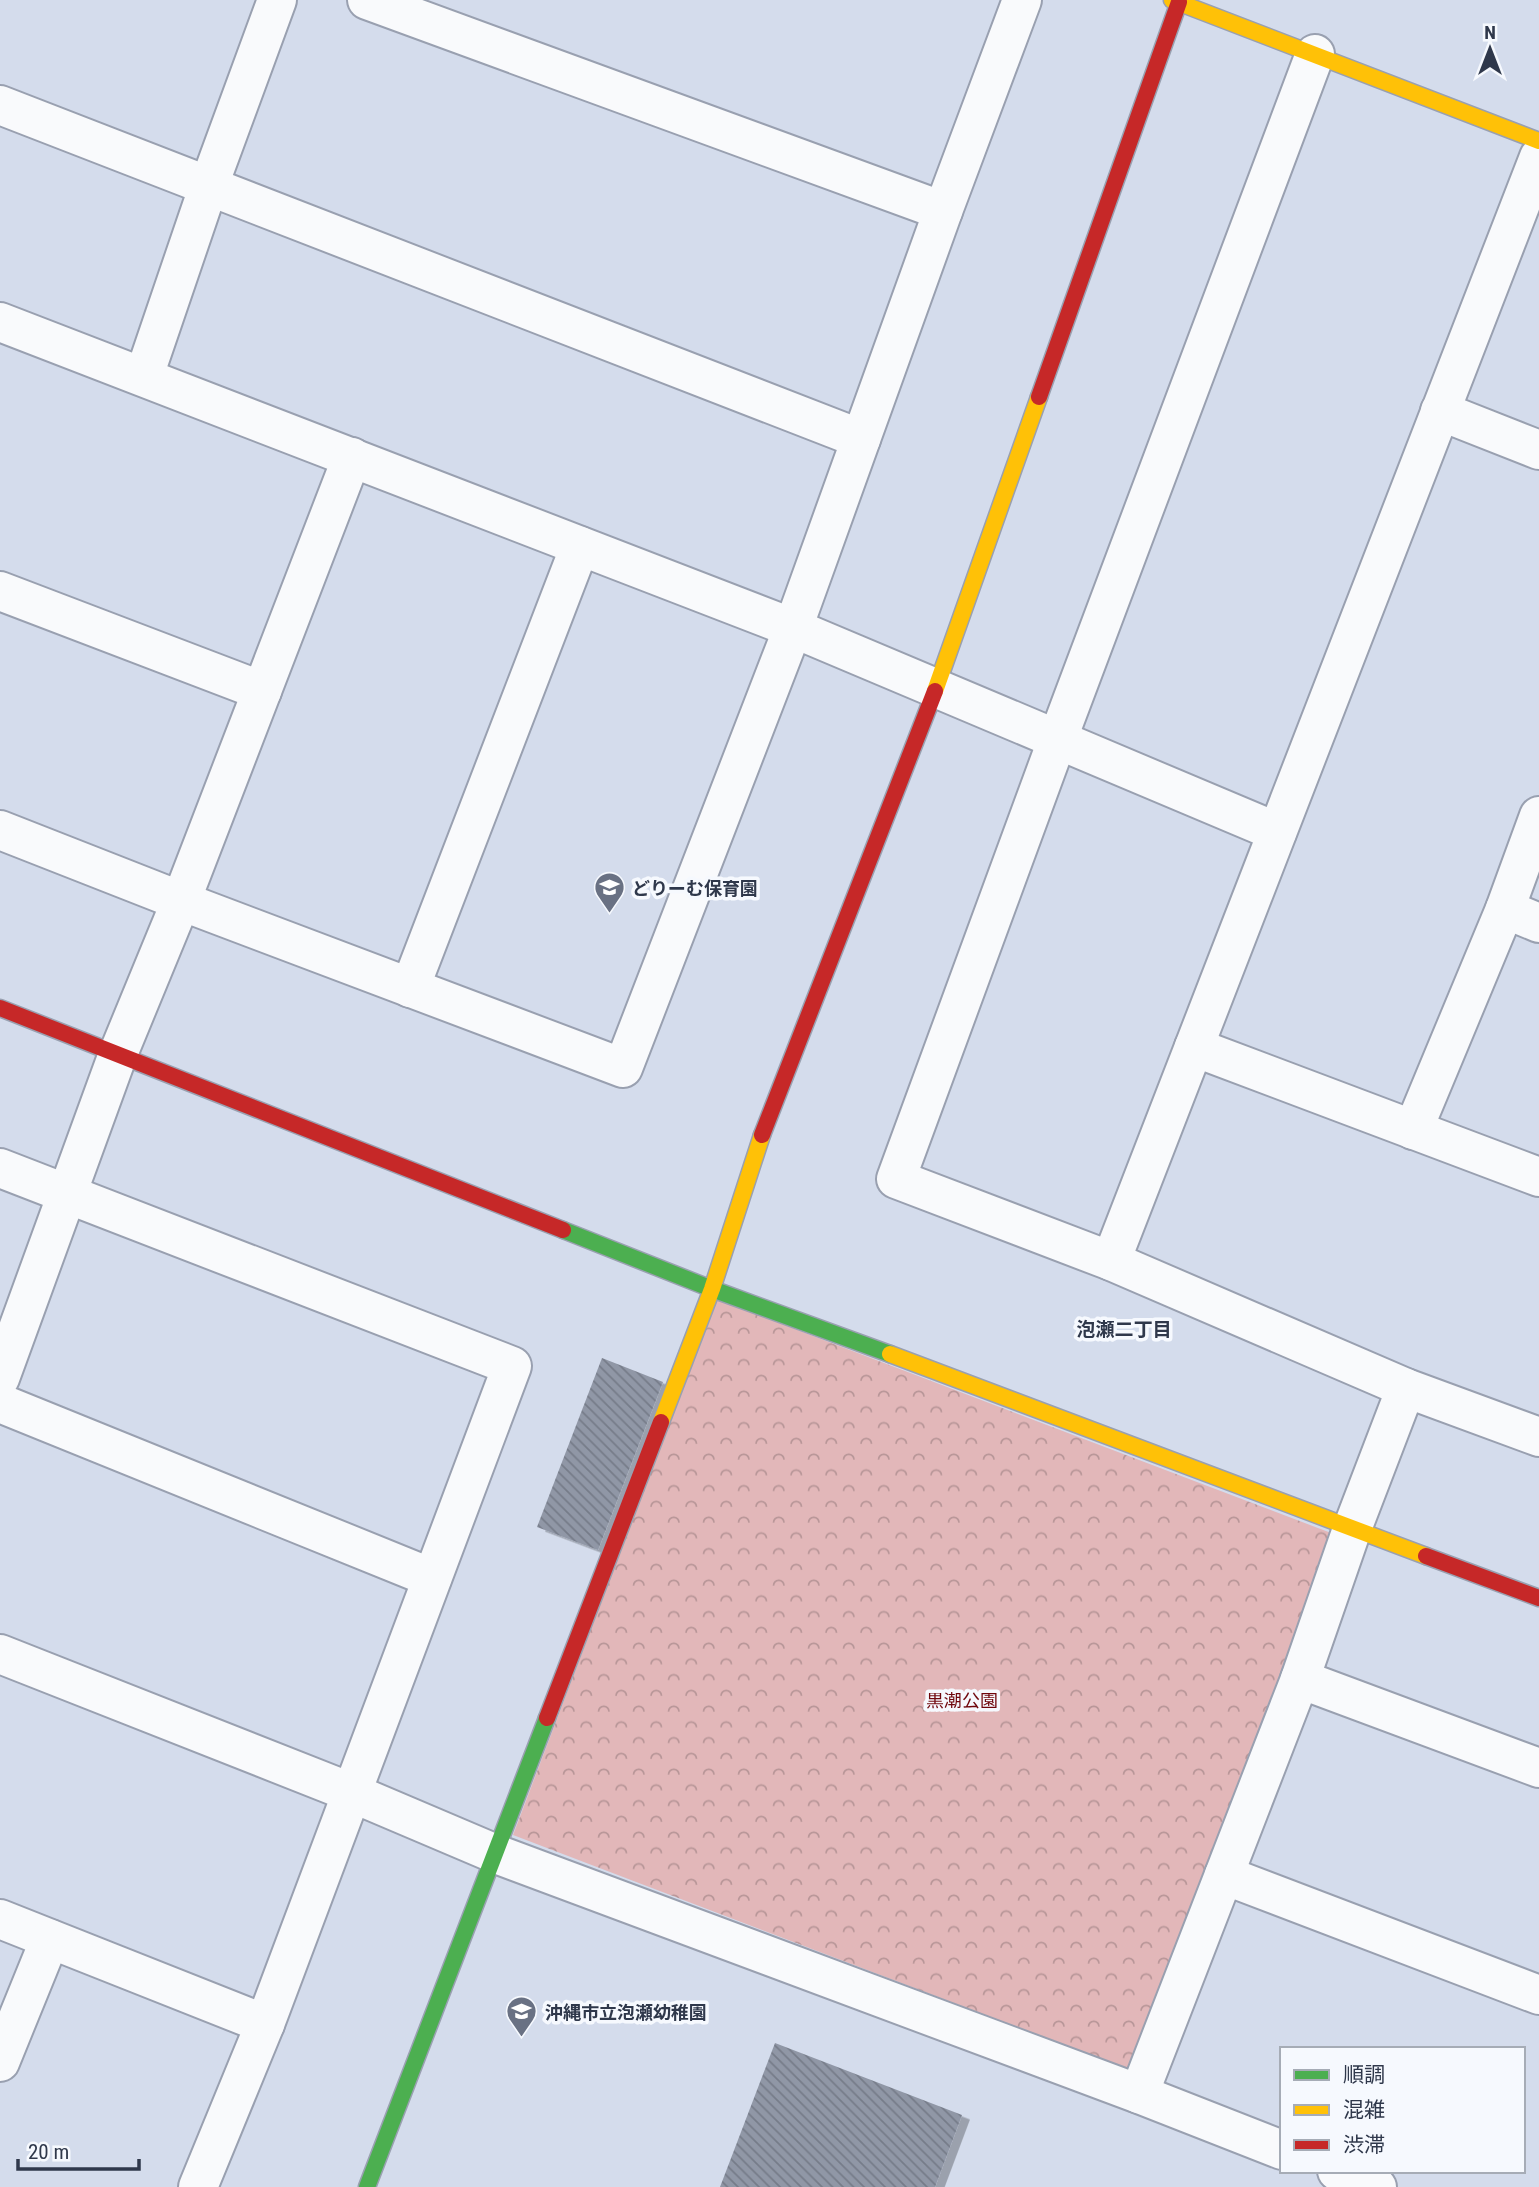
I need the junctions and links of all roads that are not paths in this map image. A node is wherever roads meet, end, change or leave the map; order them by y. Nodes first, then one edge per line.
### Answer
1 (277, 0) edge
2 (367, 0) edge
3 (1022, 0) edge
4 (1175, 1) edge
5 (1315, 54) junction
6 (0, 105) edge
7 (1539, 141) edge
8 (1539, 158) edge
9 (209, 185) junction
10 (943, 211) junction
11 (0, 322) edge
12 (144, 376) junction
13 (1440, 411) junction
14 (861, 439) junction
15 (1539, 450) edge
16 (352, 457) junction
17 (580, 546) junction
18 (0, 591) edge
19 (793, 628) junction
20 (936, 688) junction
21 (262, 691) junction
22 (1058, 738) junction
23 (1539, 816) edge
24 (0, 830) edge
25 (1277, 832) junction
26 (181, 901) junction
27 (1522, 916) edge
28 (411, 988) junction
29 (0, 1008) edge
30 (1194, 1047) junction
31 (118, 1054) junction
32 (1413, 1130) junction
33 (0, 1168) edge
34 (1539, 1177) edge
35 (67, 1193) junction
36 (1111, 1261) junction
37 (712, 1289) junction
38 (0, 1378) edge
39 (1406, 1388) junction
40 (0, 1403) edge
41 (1539, 1437) edge
42 (1352, 1529) junction
43 (432, 1578) junction
44 (1539, 1598) edge
45 (0, 1654) edge
46 (1300, 1679) junction
47 (1539, 1768) edge
48 (350, 1792) junction
49 (496, 1854) junction
50 (1224, 1874) junction
51 (0, 1919) edge
52 (50, 1939) junction
53 (1539, 1995) edge
54 (265, 2024) junction
55 (0, 2062) edge
56 (1139, 2094) junction
57 (1280, 2149) edge
58 (1342, 2173) edge
59 (198, 2187) edge
60 (366, 2187) edge
61 (1377, 2187) edge

1 - 9 street
2 - 10 street
3 - 10 street
4 - 5 street
4 - 20 street
5 - 7 street
5 - 22 street
6 - 9 street
8 - 13 street
9 - 12 street
9 - 14 street
10 - 14 street
11 - 12 street
12 - 16 street
13 - 15 street
13 - 25 street
14 - 19 street
16 - 17 street
16 - 21 street
17 - 19 street
17 - 28 street
18 - 21 street
19 - 20 street
19 - 28 street
20 - 22 street
20 - 37 street
21 - 26 street
22 - 25 street
22 - 36 street
23 - 27 street
24 - 26 street
25 - 30 street
26 - 28 street
26 - 31 street
27 - 32 street
29 - 31 street
30 - 32 street
30 - 36 street
31 - 35 street
31 - 37 street
32 - 34 street
33 - 35 street
35 - 38 street
35 - 43 street
36 - 39 street
37 - 42 street
37 - 49 street
39 - 41 street
39 - 42 street
40 - 43 street
42 - 44 street
42 - 46 street
43 - 48 street
45 - 48 street
46 - 47 street
46 - 50 street
48 - 49 street
48 - 54 street
49 - 56 street
49 - 60 street
50 - 53 street
50 - 56 street
51 - 52 street
52 - 54 street
52 - 55 street
54 - 59 street
56 - 57 street
58 - 61 street

